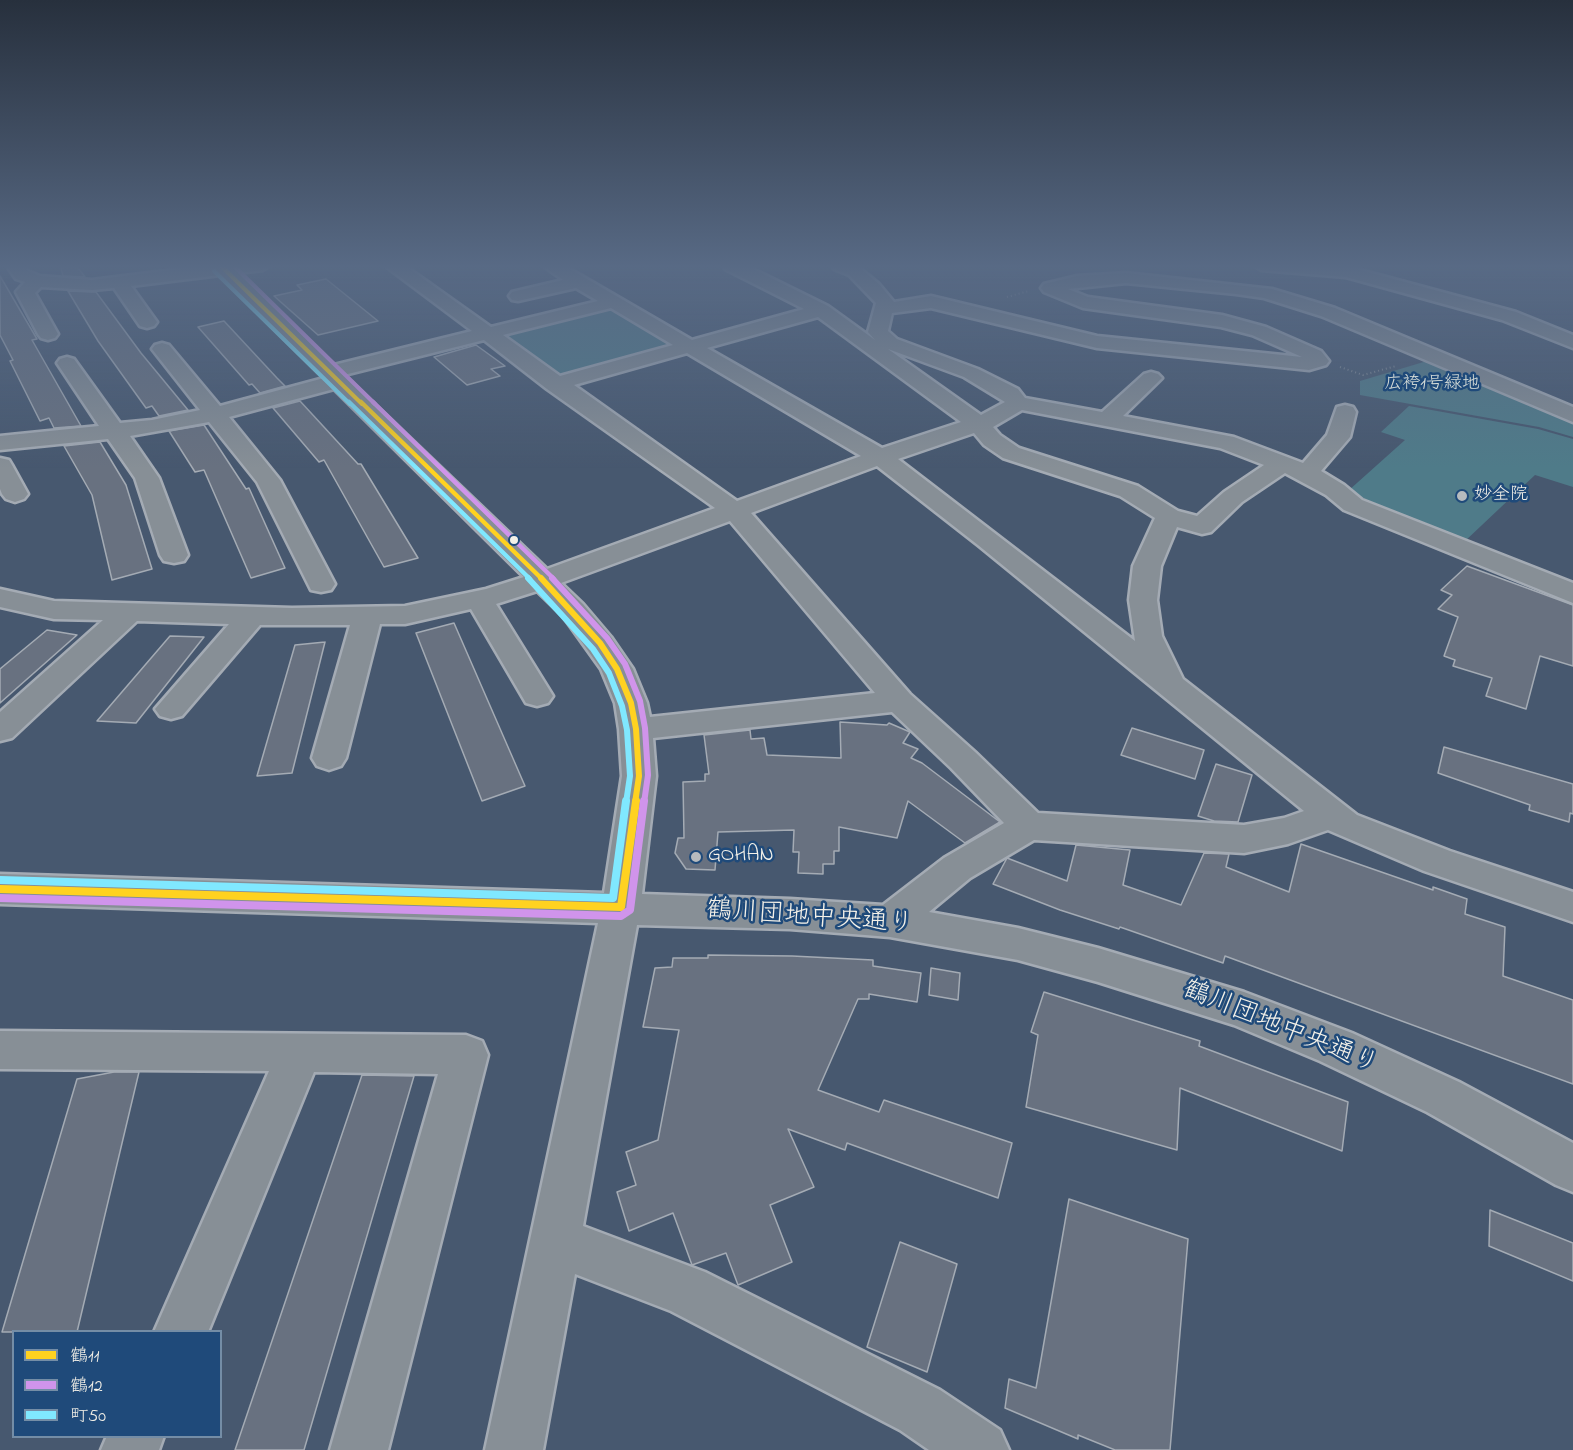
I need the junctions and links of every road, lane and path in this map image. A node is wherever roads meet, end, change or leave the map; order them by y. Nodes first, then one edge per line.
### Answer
1 (289, 333) edge
2 (494, 333) edge
3 (669, 333) edge
4 (740, 333) edge
5 (852, 333) edge
6 (879, 333) edge
7 (1057, 333) edge
8 (1261, 333) edge
9 (1377, 333) edge
10 (1550, 333) edge
11 (489, 334) junction
12 (1573, 342) edge
13 (692, 346) junction
14 (162, 349) dead end
15 (67, 363) dead end
16 (1404, 364) dead end
17 (1363, 375) dead end
18 (335, 377) junction
19 (1151, 378) dead end
20 (555, 384) junction
21 (1018, 403) junction
22 (1345, 412) dead end
23 (216, 414) junction
24 (1573, 415) edge
25 (1107, 419) junction
26 (977, 423) junction
27 (114, 432) junction
28 (0, 443) edge
29 (880, 457) junction
30 (0, 465) edge
31 (1296, 469) junction
32 (15, 494) dead end
33 (735, 511) junction
34 (1170, 516) junction
35 (174, 555) dead end
36 (543, 580) junction
37 (321, 584) dead end
38 (1573, 594) edge
39 (478, 599) junction
40 (7, 606) edge
41 (130, 612) junction
42 (252, 616) junction
43 (367, 616) junction
44 (1173, 687) junction
45 (537, 696) dead end
46 (899, 701) junction
47 (171, 709) dead end
48 (636, 729) junction
49 (0, 730) edge
50 (329, 758) dead end
51 (1332, 815) junction
52 (1028, 826) junction
53 (0, 889) edge
54 (621, 907) junction
55 (1573, 907) edge
56 (890, 921) junction
57 (0, 1050) edge
58 (300, 1052) junction
59 (1573, 1169) edge
60 (555, 1241) junction
61 (182, 1330) edge
62 (358, 1450) edge
63 (514, 1450) edge
64 (980, 1450) edge

1 - 18 street
2 - 11 street
3 - 13 street
4 - 13 street
5 - 26 street
6 - 21 street
7 - 8 street
9 - 24 street
10 - 12 street
11 - 18 street
11 - 20 street
13 - 20 street
13 - 29 street
14 - 23 street
15 - 27 street
16 - 17 path
18 - 23 street
18 - 36 street
19 - 25 street
20 - 33 street
21 - 25 street
21 - 26 street
22 - 31 street
23 - 27 street
23 - 37 street
25 - 31 street
26 - 29 street
26 - 34 street
27 - 28 street
27 - 35 street
29 - 33 street
29 - 44 street
30 - 32 street
31 - 34 street
31 - 38 street
33 - 36 street
33 - 46 street
34 - 44 street
36 - 39 street
36 - 48 street
39 - 43 street
39 - 45 street
40 - 41 street
41 - 42 street
41 - 49 street
42 - 43 street
42 - 47 street
43 - 50 street
44 - 51 street
46 - 48 street
46 - 52 street
48 - 54 street
51 - 52 street
51 - 55 street
52 - 56 street
53 - 54 street, 鶴川団地中央通り
54 - 56 street, 鶴川団地中央通り
54 - 60 street
56 - 59 street, 鶴川団地中央通り
57 - 58 street
58 - 61 street
58 - 62 street
60 - 63 street
60 - 64 street

